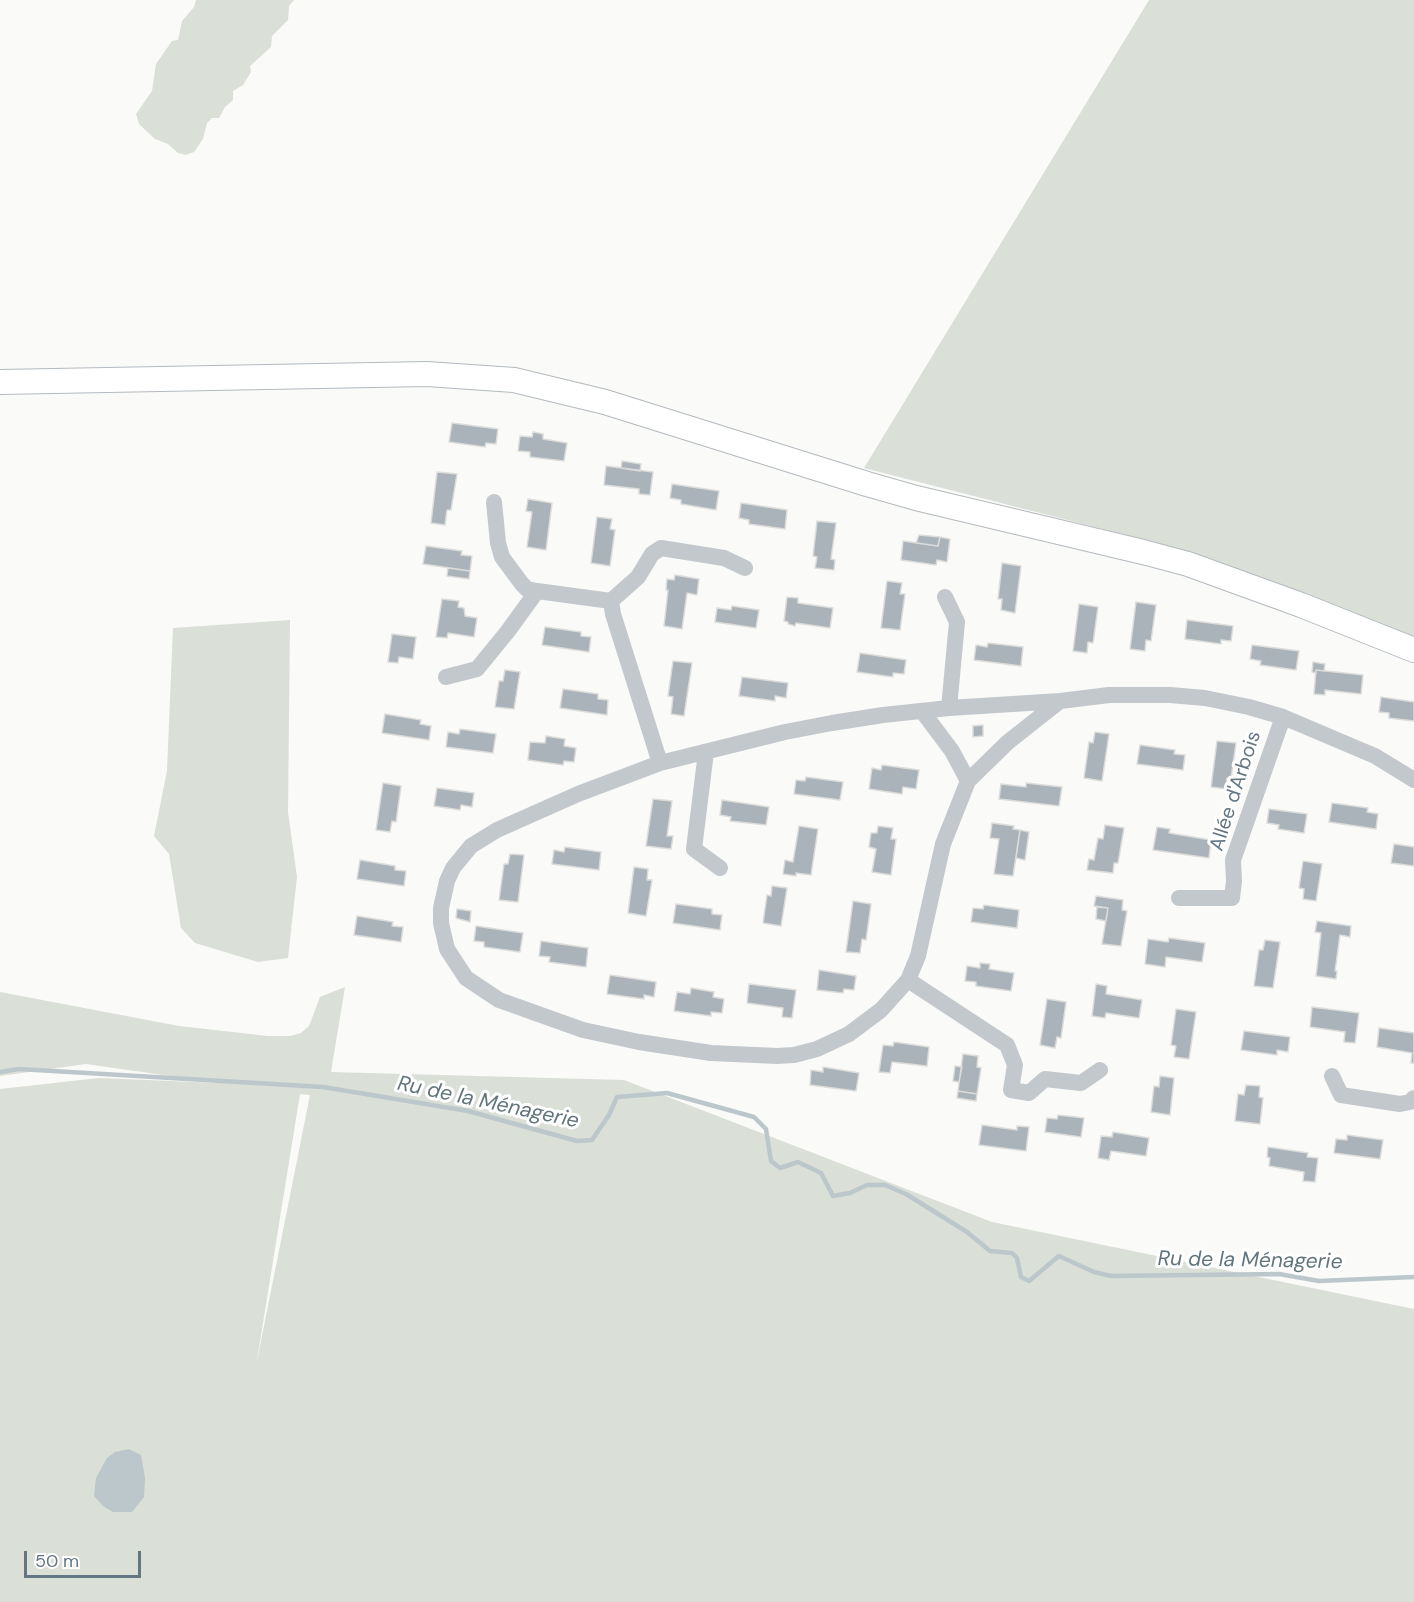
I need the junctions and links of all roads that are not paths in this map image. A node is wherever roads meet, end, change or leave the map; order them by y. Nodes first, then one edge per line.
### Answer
1 (0, 382) edge
2 (494, 502) dead end
3 (745, 568) dead end
4 (537, 591) junction
5 (945, 597) dead end
6 (611, 601) junction
7 (1414, 650) edge
8 (446, 677) dead end
9 (1060, 701) junction
10 (950, 708) junction
11 (922, 711) junction
12 (1283, 717) junction
13 (706, 752) junction
14 (660, 763) junction
15 (1414, 780) edge
16 (968, 781) junction
17 (720, 868) dead end
18 (1179, 898) dead end
19 (908, 980) junction
20 (1100, 1070) dead end
21 (1332, 1076) dead end
22 (1414, 1098) edge

1 - 7 street
2 - 4 street
3 - 6 street
4 - 6 street
4 - 8 street
5 - 10 street
6 - 14 street
9 - 10 street
9 - 12 street
9 - 16 street
10 - 11 street
11 - 13 street
11 - 16 street
12 - 15 street
12 - 18 street, Allée d'Arbois
13 - 14 street
13 - 17 street
14 - 19 street
16 - 19 street
19 - 20 street
21 - 22 street

